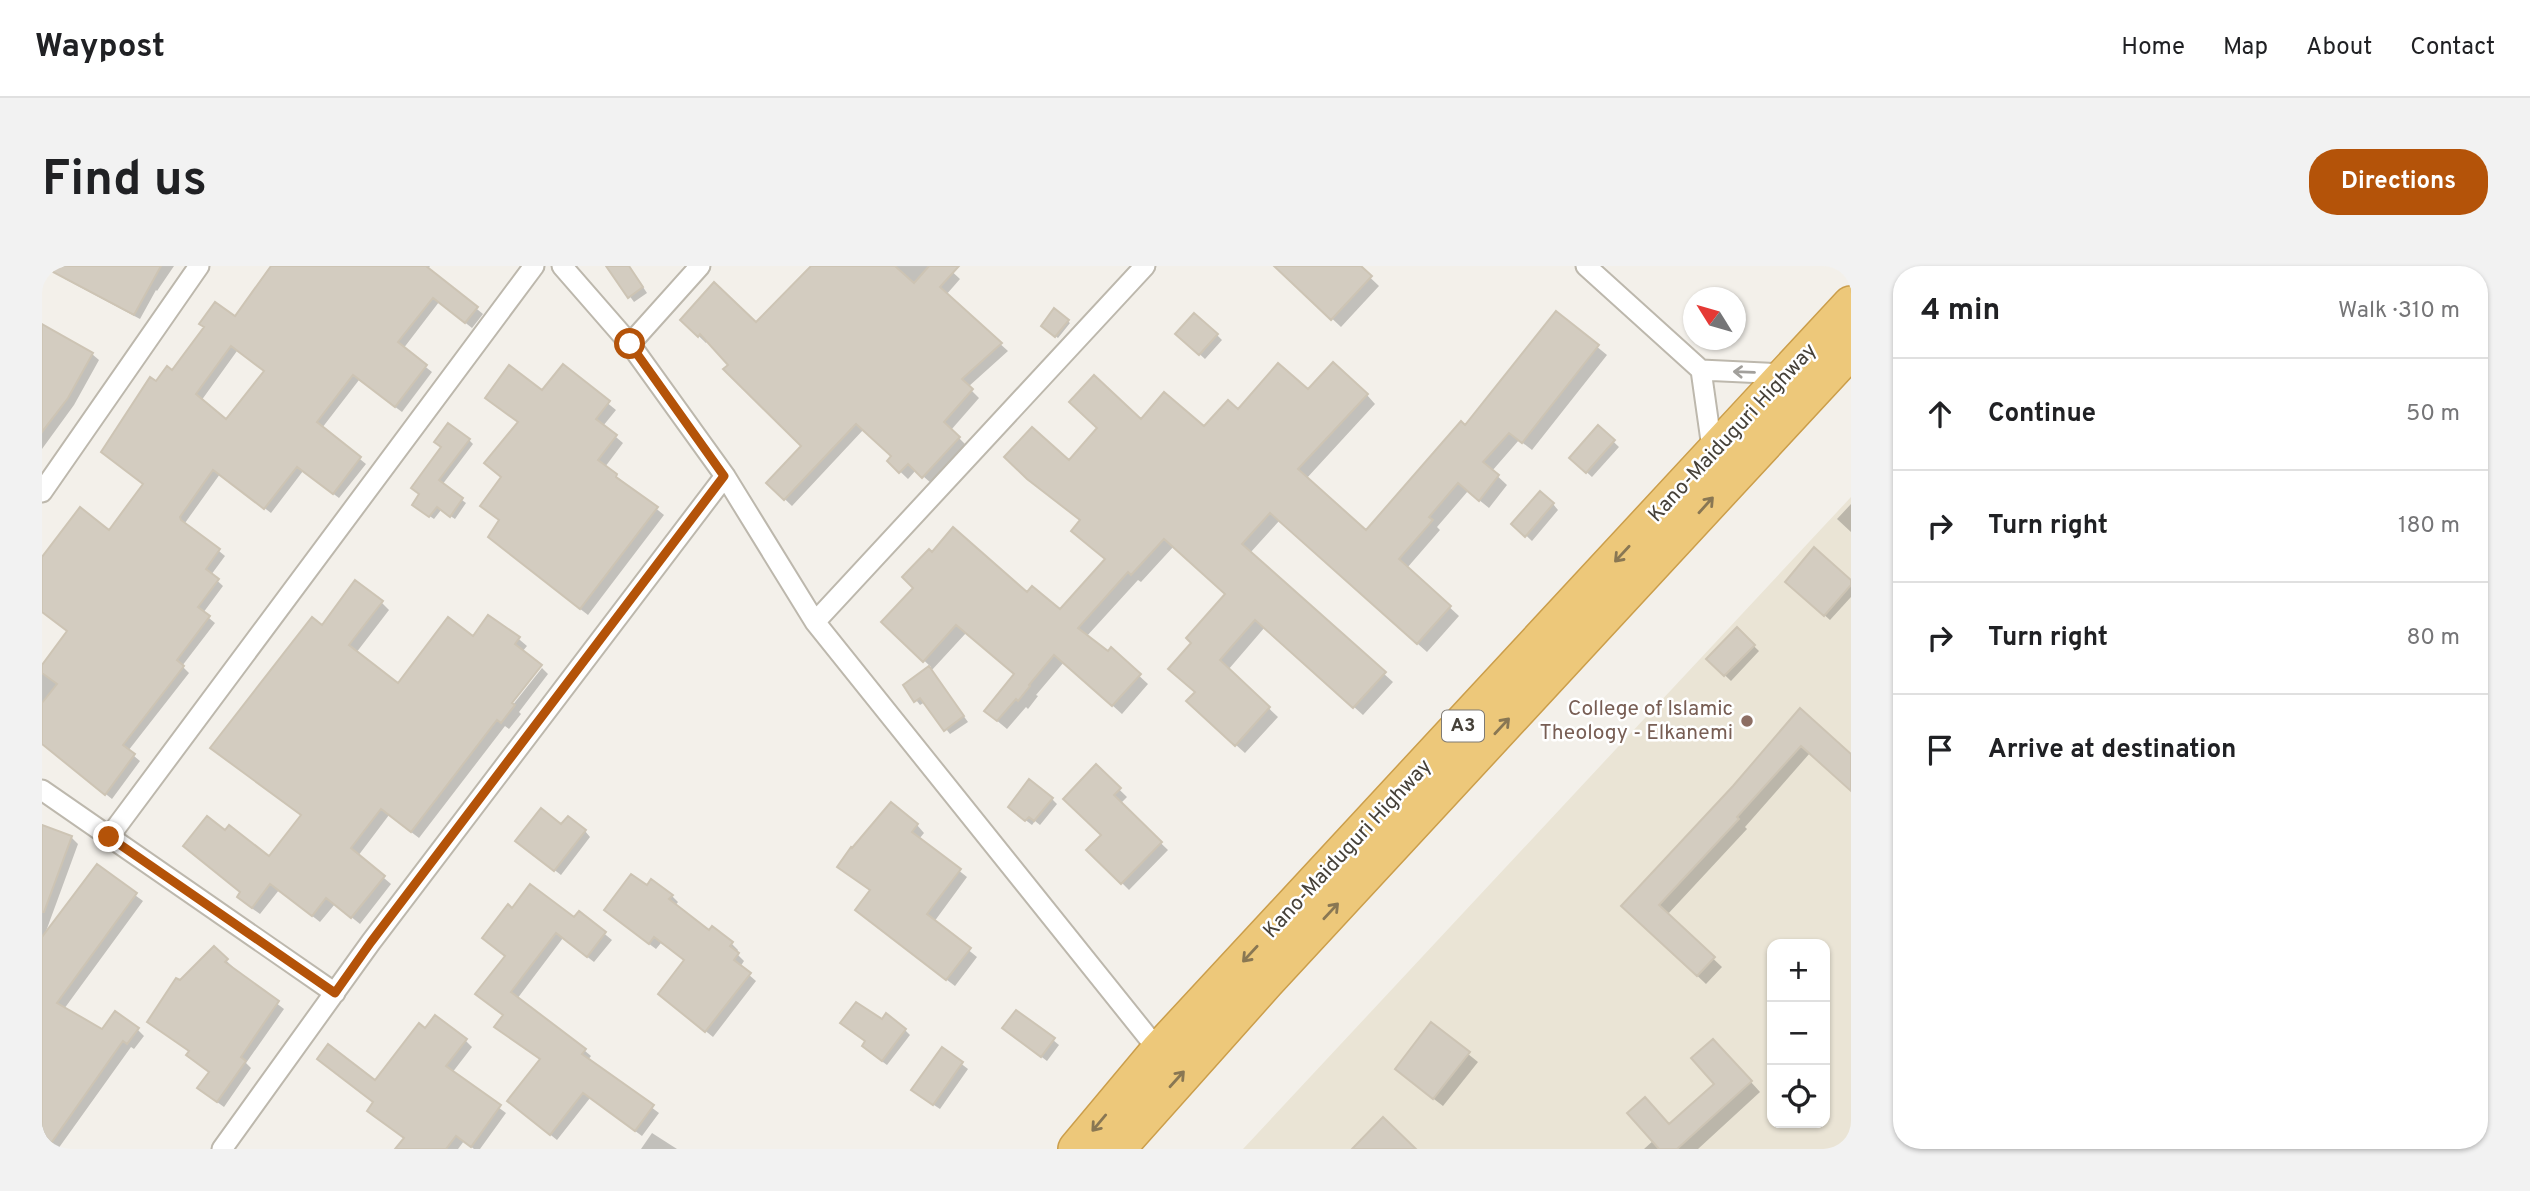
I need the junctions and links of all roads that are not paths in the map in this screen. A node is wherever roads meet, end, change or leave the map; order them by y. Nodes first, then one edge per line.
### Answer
1 (200, 266) edge
2 (534, 266) edge
3 (562, 266) edge
4 (700, 266) edge
5 (1145, 266) edge
6 (1586, 266) edge
7 (1851, 305) edge
8 (630, 344) junction
9 (1851, 349) edge
10 (1701, 370) junction
11 (1787, 374) junction
12 (1713, 455) junction
13 (724, 476) junction
14 (42, 492) edge
15 (815, 622) junction
16 (42, 790) edge
17 (109, 837) junction
18 (335, 993) junction
19 (1159, 1051) junction
20 (1122, 1147) edge
21 (222, 1149) edge
22 (1077, 1149) edge

1 - 14 street
2 - 17 street
3 - 8 street
4 - 8 street
5 - 15 street
6 - 10 street
7 - 11 highway, Kano-Maiduguri Highway / A3
8 - 13 street
20 -> 9 highway, Kano-Maiduguri Highway / A3
11 -> 10 street
10 - 12 street
11 - 12 highway, Kano-Maiduguri Highway / A3
12 -> 19 highway, Kano-Maiduguri Highway / A3
13 - 15 street
13 - 18 street
15 - 19 street
16 - 17 street
17 - 18 street
18 - 21 street
19 -> 22 highway, Kano-Maiduguri Highway / A3

